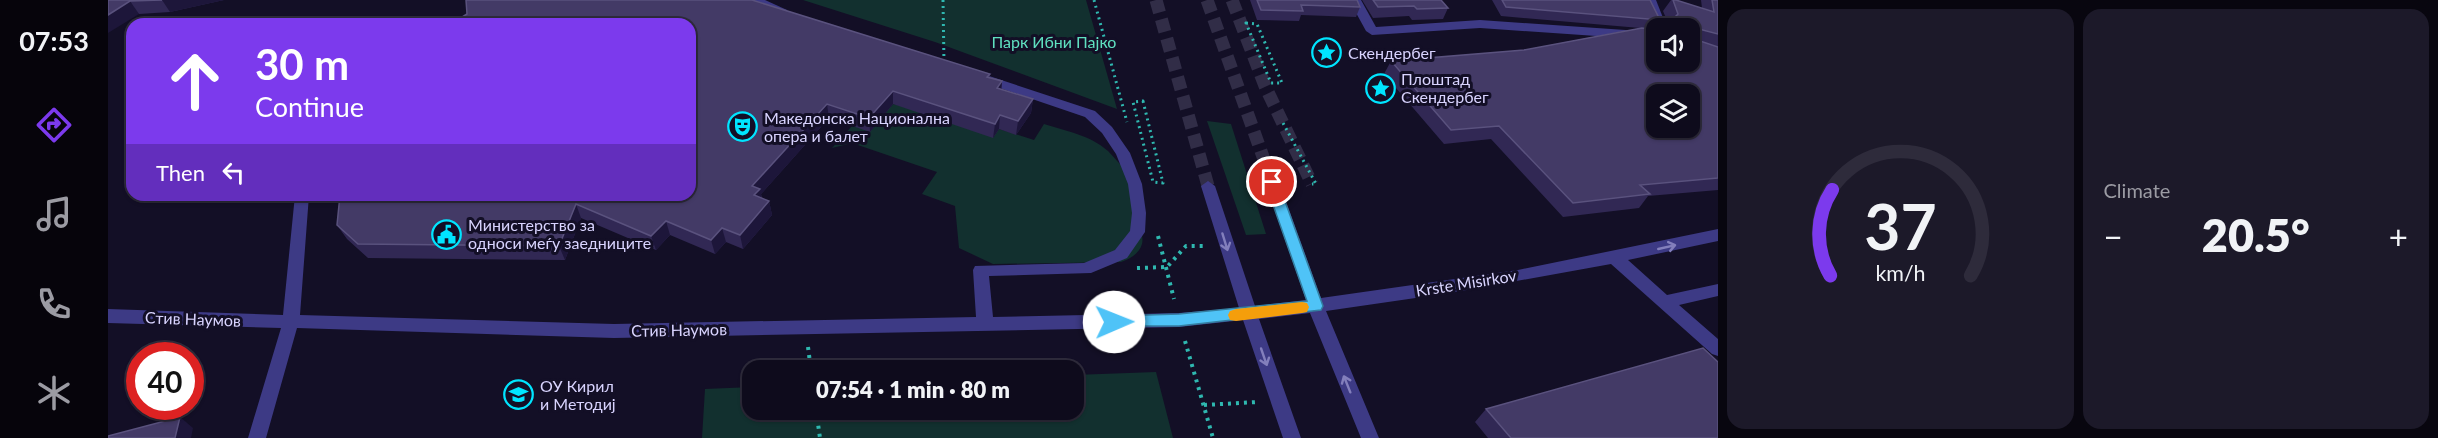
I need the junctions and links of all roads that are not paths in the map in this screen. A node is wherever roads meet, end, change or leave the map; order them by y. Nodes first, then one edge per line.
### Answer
1 (755, 0) edge
2 (1355, 0) edge
3 (1650, 0) edge
4 (791, 13) edge
5 (1657, 18) edge
6 (1646, 36) edge
7 (944, 65) edge
8 (1272, 182) tunnel mouth
9 (1208, 186) tunnel mouth
10 (302, 201) edge
11 (1718, 235) edge
12 (1616, 259) junction
13 (1718, 290) edge
14 (1664, 302) junction
15 (1316, 306) junction
16 (1249, 314) junction
17 (108, 316) edge
18 (291, 321) junction
19 (985, 324) junction
20 (1718, 349) edge
21 (257, 438) edge
22 (1292, 438) edge
23 (1370, 438) edge

1 - 4 street
2 - 6 street
3 - 5 street
7 - 19 street
8 - 15 street
9 -> 16 street
10 - 18 street
12 -> 11 street, Krste Misirkov
12 - 14 street
12 - 15 street, Krste Misirkov
13 - 14 street
14 - 20 street
15 - 16 street, Krste Misirkov
23 -> 15 street
16 - 19 street, Стив Наумов
16 -> 22 street
17 - 18 street, Стив Наумов
18 - 19 street, Стив Наумов
18 - 21 street

